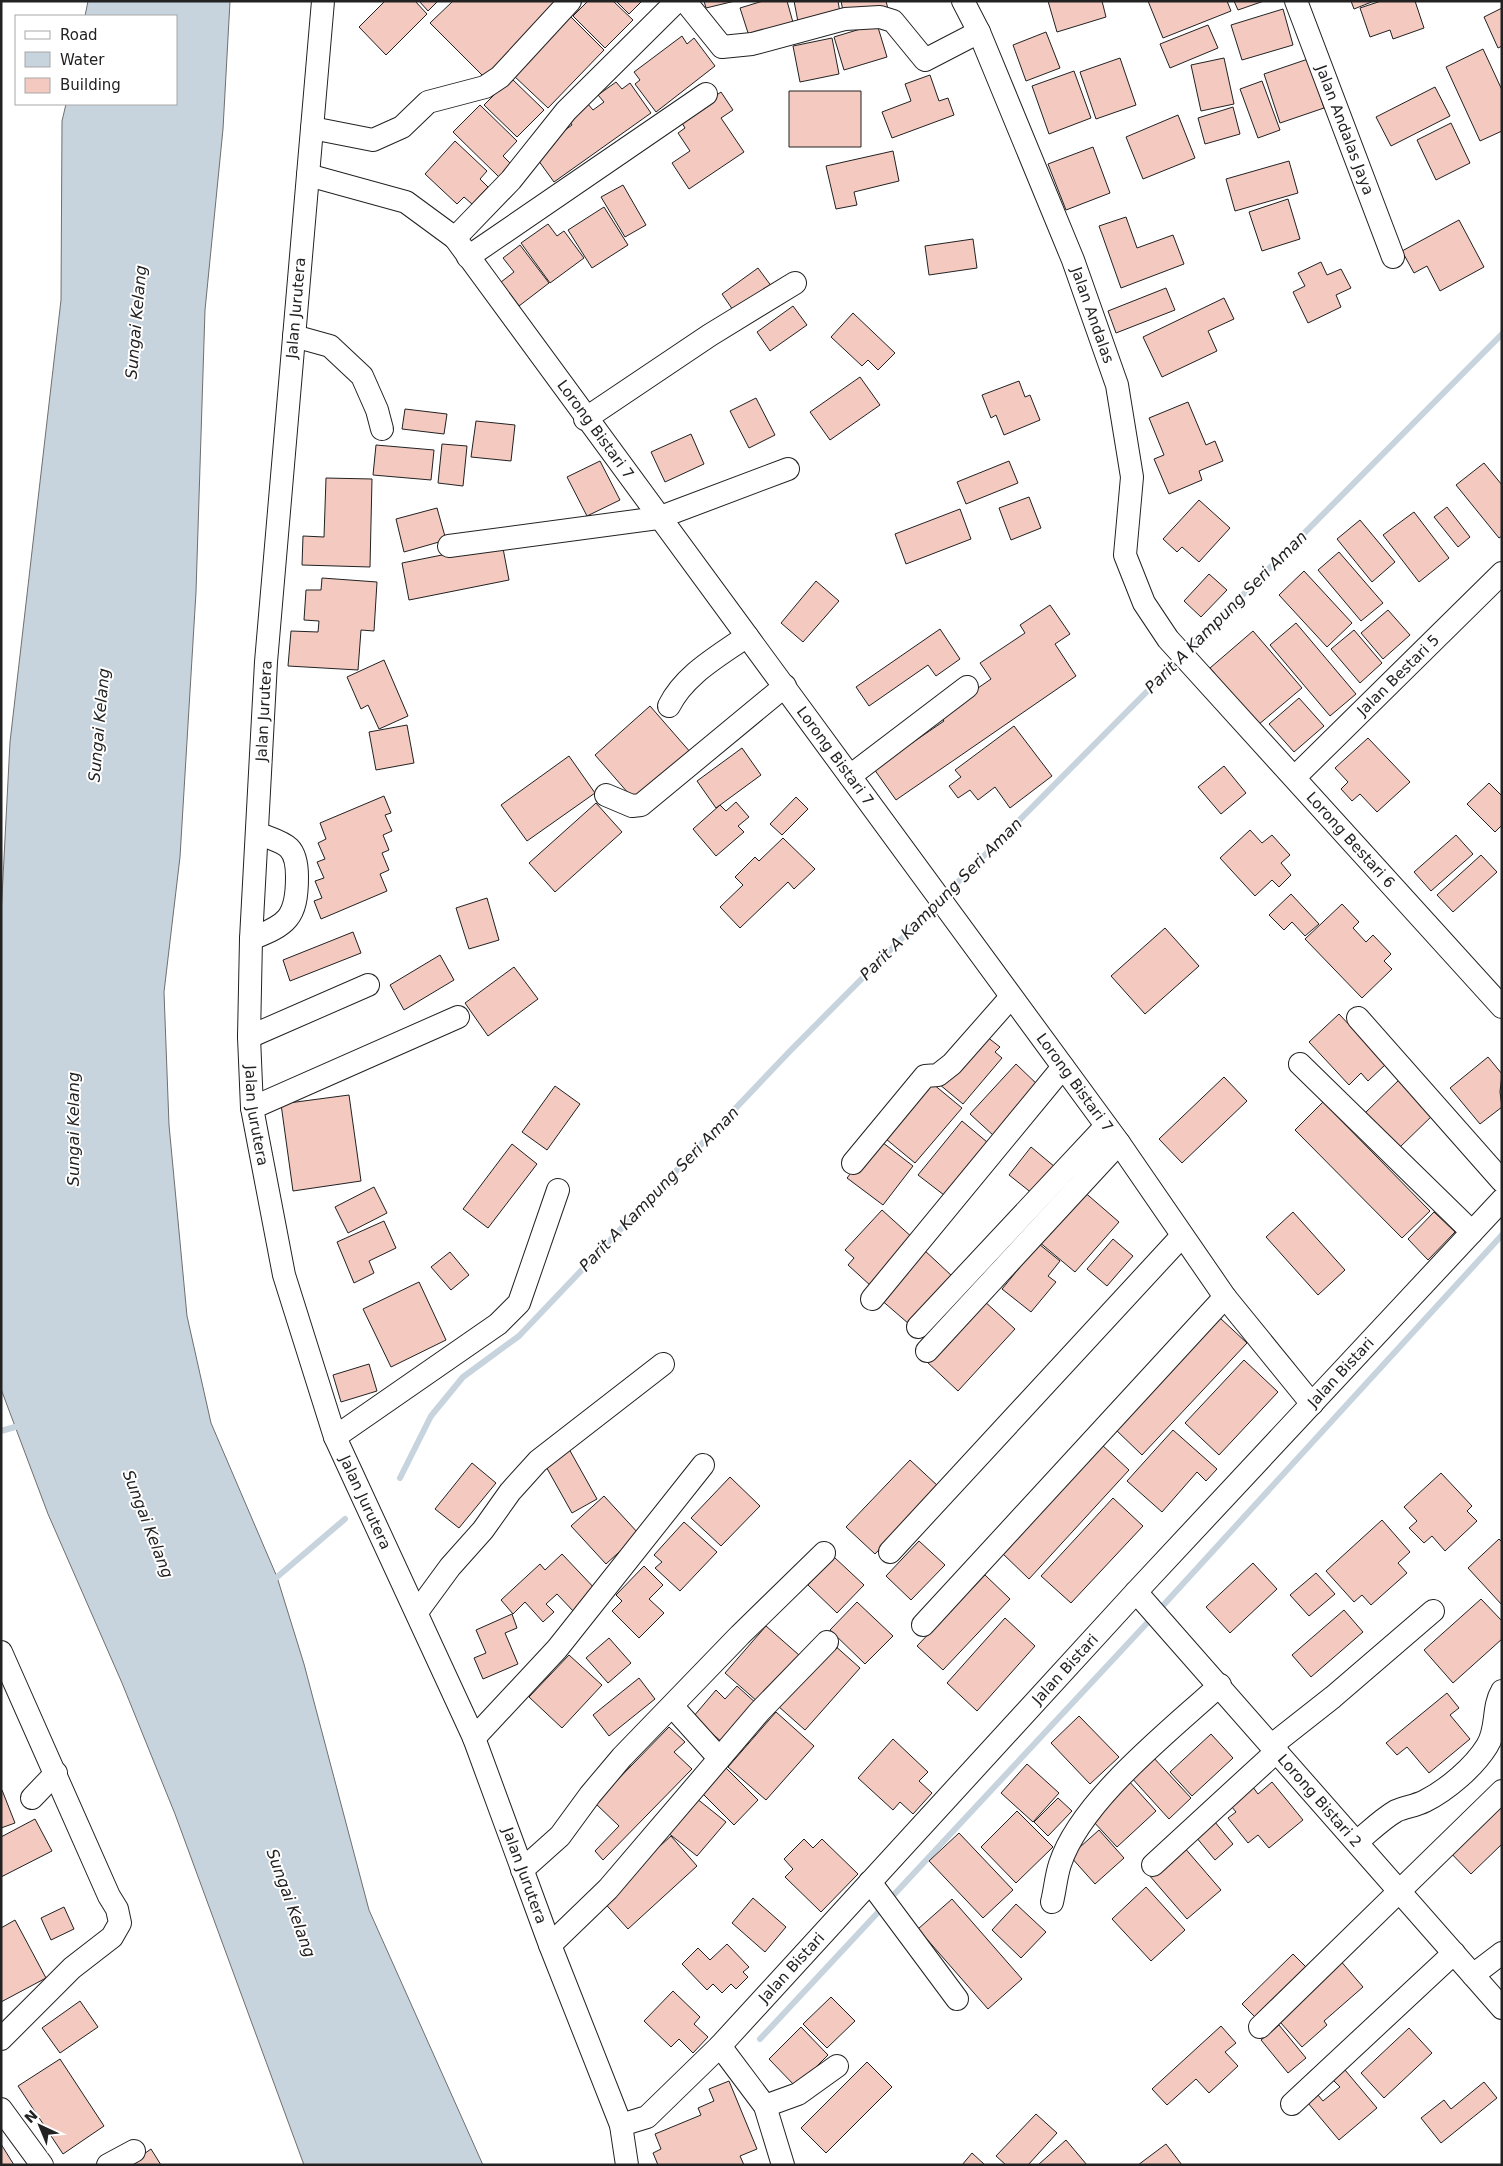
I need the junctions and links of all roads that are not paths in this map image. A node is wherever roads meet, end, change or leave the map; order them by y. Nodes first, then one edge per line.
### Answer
1 (323, 1) edge
2 (570, 1) edge
3 (677, 1) edge
4 (685, 1) edge
5 (964, 1) edge
6 (1296, 1) edge
7 (979, 32) junction
8 (706, 94) dead end
9 (312, 128) junction
10 (308, 175) junction
11 (455, 238) junction
12 (468, 257) junction
13 (1394, 257) dead end
14 (795, 283) dead end
15 (294, 336) junction
16 (585, 419) junction
17 (382, 429) dead end
18 (788, 469) dead end
19 (658, 518) junction
20 (449, 546) dead end
21 (1502, 573) edge
22 (747, 636) junction
23 (1199, 674) joint
24 (785, 686) junction
25 (967, 687) dead end
26 (669, 706) dead end
27 (850, 776) junction
28 (1295, 777) junction
29 (606, 794) dead end
30 (257, 833) junction
31 (251, 939) junction
32 (368, 985) dead end
33 (1011, 997) junction
34 (1502, 1006) edge
35 (458, 1017) dead end
36 (1358, 1018) dead end
37 (249, 1037) junction
38 (1300, 1064) dead end
39 (1063, 1067) junction
40 (252, 1108) junction
41 (1112, 1135) junction
42 (853, 1163) dead end
43 (1502, 1181) edge
44 (558, 1190) dead end
45 (1502, 1200) edge
46 (1472, 1232) junction
47 (1182, 1236) junction
48 (1225, 1297) junction
49 (872, 1299) dead end
50 (918, 1327) dead end
51 (927, 1351) dead end
52 (662, 1364) dead end
53 (1312, 1404) junction
54 (335, 1438) junction
55 (703, 1465) dead end
56 (890, 1552) dead end
57 (824, 1553) dead end
58 (1141, 1597) junction
59 (1433, 1611) dead end
60 (417, 1612) junction
61 (923, 1625) dead end
62 (827, 1642) dead end
63 (1, 1652) edge
64 (1220, 1685) junction
65 (1502, 1691) edge
66 (673, 1707) junction
67 (474, 1738) junction
68 (1275, 1748) junction
69 (719, 1758) junction
70 (56, 1773) junction
71 (1502, 1791) edge
72 (32, 1798) dead end
73 (1357, 1842) junction
74 (1153, 1865) dead end
75 (522, 1870) junction
76 (874, 1888) junction
77 (1399, 1890) junction
78 (1052, 1902) dead end
79 (550, 1945) junction
80 (1502, 1953) edge
81 (1454, 1954) junction
82 (1473, 1975) junction
83 (957, 1999) dead end
84 (1502, 2008) edge
85 (1260, 2028) dead end
86 (1, 2039) edge
87 (720, 2046) junction
88 (836, 2066) dead end
89 (1292, 2104) dead end
90 (765, 2106) junction
91 (1, 2109) edge
92 (621, 2125) junction
93 (134, 2151) dead end
94 (42, 2165) edge
95 (108, 2165) edge
96 (627, 2165) edge
97 (784, 2165) edge

1 - 9 street, Jalan Jurutera
2 - 9 street
3 - 11 street
4 - 7 street
5 - 7 street, Jalan Andalas
6 - 13 street, Jalan Andalas Jaya
7 - 23 street, Jalan Andalas
8 - 12 street
9 - 10 street, Jalan Jurutera
10 - 11 street, Lorong Bistari 7
10 - 15 street, Jalan Jurutera
11 - 12 street, Lorong Bistari 7
12 - 16 street, Lorong Bistari 7
14 - 16 street
15 - 17 street
15 - 30 street, Jalan Jurutera
16 - 19 street, Lorong Bistari 7
18 - 19 street
19 - 20 street
19 - 22 street, Lorong Bistari 7
21 - 28 street, Jalan Bestari 5
22 - 24 street, Lorong Bistari 7
22 - 26 street
23 - 28 street, Lorong Bestari 6
24 - 27 street, Lorong Bistari 7
24 - 29 street
25 - 27 street
27 - 33 street, Lorong Bistari 7
28 - 34 street, Lorong Bestari 6
30 - 31 street, Jalan Jurutera
30 - 31 street
31 - 37 street, Jalan Jurutera
32 - 37 street
33 - 39 street, Lorong Bistari 7
33 - 42 street
35 - 40 street
36 - 43 street
37 - 40 street, Jalan Jurutera
38 - 46 street
39 - 41 street, Lorong Bistari 7
39 - 49 street
40 - 54 street, Jalan Jurutera
41 - 47 street, Lorong Bistari 7
41 - 50 street
41 - 51 street
44 - 54 street
45 - 46 street, Jalan Bistari
46 - 53 street, Jalan Bistari
47 - 48 street, Lorong Bistari 7
47 - 56 street
48 - 53 street, Lorong Bistari 7
48 - 61 street
52 - 60 street
53 - 58 street, Jalan Bistari
54 - 60 street, Jalan Jurutera
55 - 67 street
57 - 66 street
58 - 64 street, Lorong Bistari 2
58 - 76 street, Jalan Bistari
59 - 68 street
60 - 67 street, Jalan Jurutera
62 - 69 street
63 - 70 street
64 - 68 street, Lorong Bistari 2
64 - 78 street
65 - 73 street
66 - 69 street
66 - 75 street
67 - 75 street, Jalan Jurutera
68 - 73 street, Lorong Bistari 2
68 - 74 street
69 - 79 street
70 - 72 street
70 - 86 street
71 - 77 street
73 - 77 street, Lorong Bistari 2
75 - 79 street, Jalan Jurutera
76 - 83 street
76 - 87 street, Jalan Bistari
77 - 81 street, Lorong Bistari 2
77 - 85 street
79 - 92 street, Jalan Jurutera
80 - 82 street
81 - 82 street, Lorong Bistari 2
81 - 89 street
82 - 84 street, Lorong Bistari 2
87 - 90 street
87 - 92 street, Jalan Bistari
88 - 90 street
90 - 97 street
91 - 94 street
92 - 96 street, Jalan Jurutera
93 - 95 street

